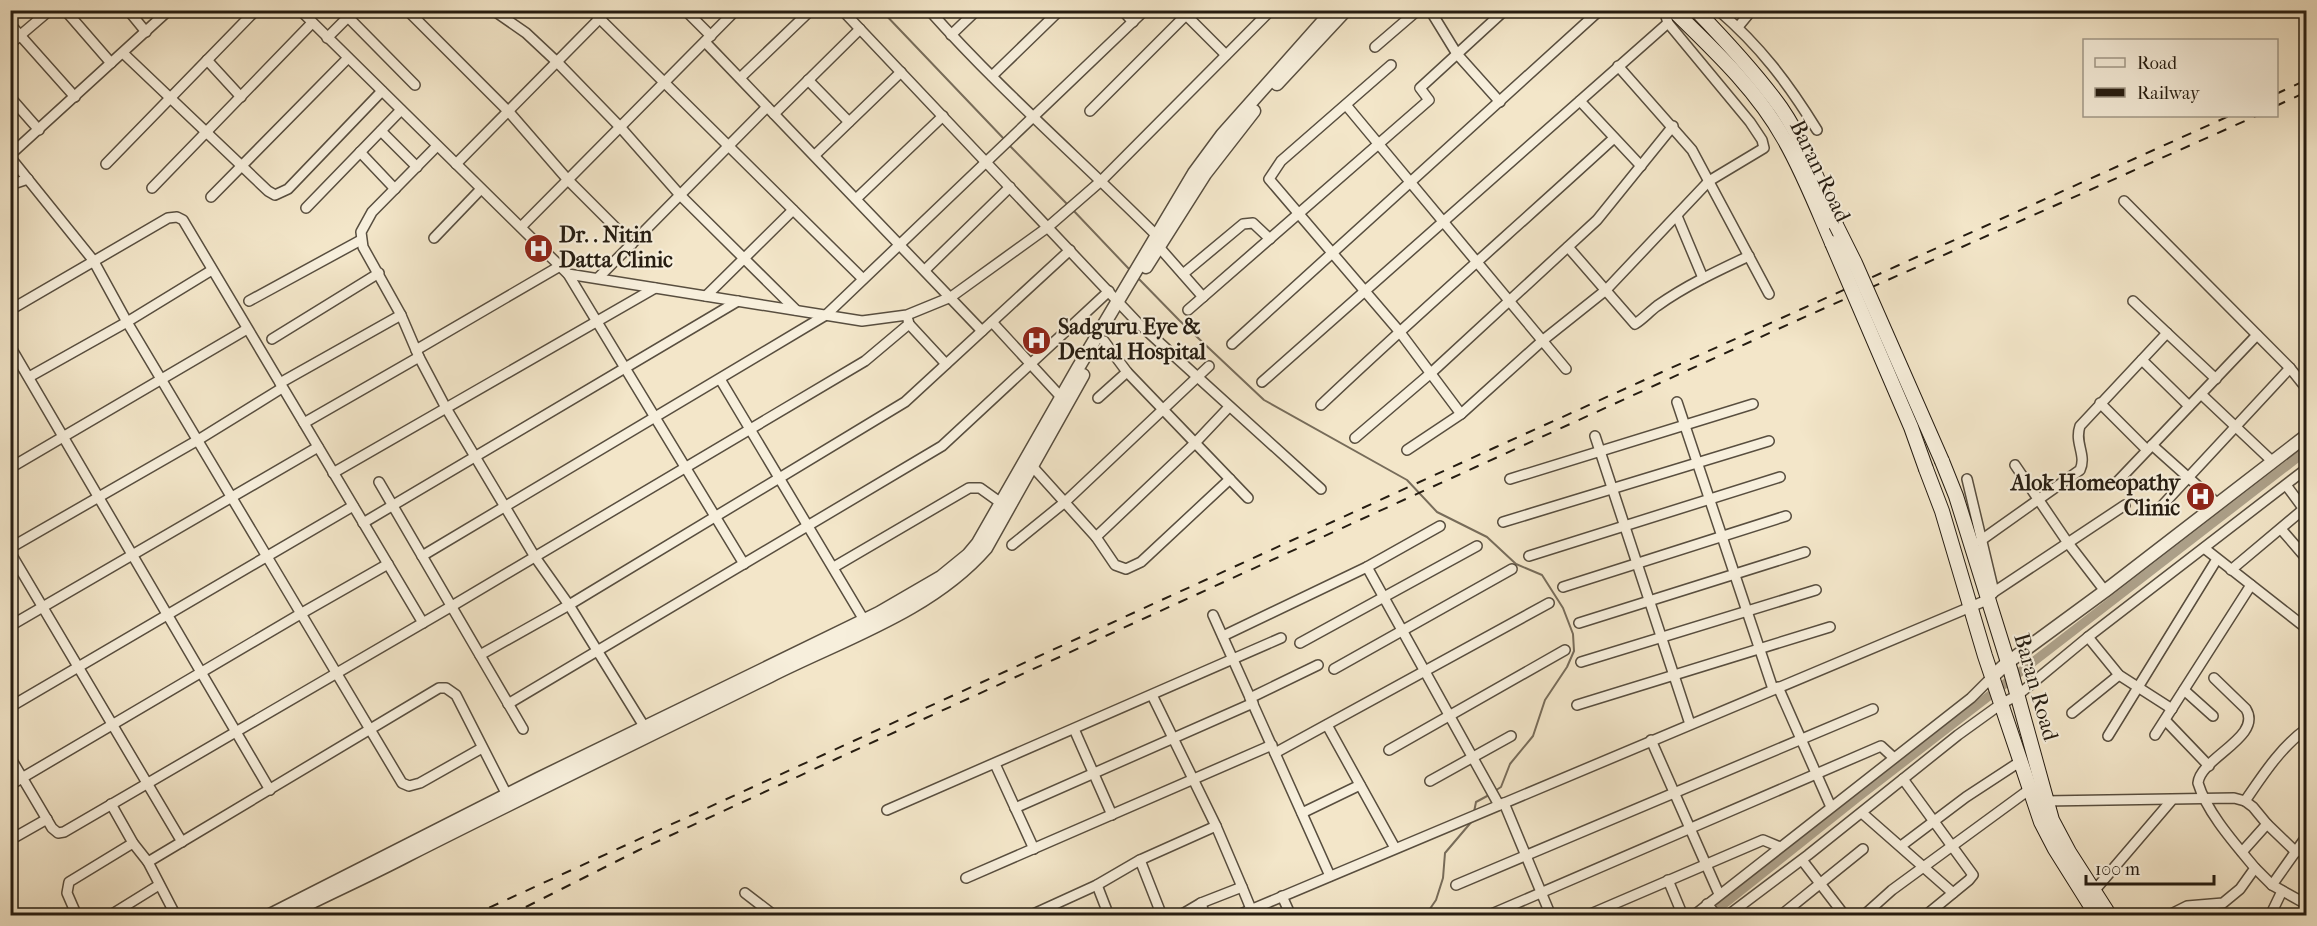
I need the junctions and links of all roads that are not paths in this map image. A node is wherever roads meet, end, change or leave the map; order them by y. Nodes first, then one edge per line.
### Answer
1 (50, 10) edge
2 (65, 10) edge
3 (128, 10) edge
4 (169, 10) edge
5 (256, 10) edge
6 (300, 10) edge
7 (407, 10) edge
8 (493, 10) edge
9 (591, 10) edge
10 (608, 10) edge
11 (685, 10) edge
12 (736, 10) edge
13 (811, 10) edge
14 (842, 10) edge
15 (929, 10) edge
16 (976, 10) edge
17 (1060, 10) edge
18 (1122, 10) edge
19 (1145, 10) edge
20 (1271, 10) edge
21 (1333, 10) edge
22 (1346, 10) edge
23 (1418, 10) edge
24 (1430, 10) edge
25 (1505, 10) edge
26 (1600, 10) edge
27 (1664, 10) edge
28 (1696, 10) edge
29 (1718, 10) edge
30 (1752, 10) edge
31 (1186, 12) edge
32 (348, 13) edge
33 (1671, 17) edge
34 (600, 19) junction
35 (1133, 22) junction
36 (312, 23) junction
37 (10, 24) edge
38 (1738, 27) junction
39 (860, 29) junction
40 (146, 32) junction
41 (20, 35) junction
42 (951, 35) junction
43 (327, 38) junction
44 (708, 39) junction
45 (10, 44) edge
46 (1375, 47) dead end
47 (123, 52) junction
48 (1457, 54) junction
49 (1226, 55) junction
50 (348, 58) junction
51 (207, 60) junction
52 (557, 62) junction
53 (111, 63) junction
54 (1391, 65) dead end
55 (1618, 66) junction
56 (901, 72) junction
57 (992, 76) junction
58 (740, 78) junction
59 (808, 80) junction
60 (664, 83) junction
61 (415, 84) dead end
62 (382, 91) junction
63 (10, 97) edge
64 (75, 97) junction
65 (241, 97) junction
66 (170, 98) junction
67 (1580, 101) junction
68 (1500, 102) junction
69 (1346, 105) junction
70 (401, 110) junction
71 (771, 110) junction
72 (1090, 111) dead end
73 (509, 112) junction
74 (943, 117) junction
75 (1032, 117) junction
76 (849, 122) junction
77 (1672, 126) junction
78 (621, 128) junction
79 (39, 130) junction
80 (1817, 130) dead end
81 (381, 131) junction
82 (206, 132) junction
83 (1614, 138) junction
84 (1379, 144) junction
85 (437, 146) junction
86 (728, 146) junction
87 (360, 152) junction
88 (10, 156) edge
89 (815, 156) junction
90 (986, 161) junction
91 (106, 164) dead end
92 (456, 164) junction
93 (241, 166) junction
94 (1641, 166) junction
95 (417, 167) junction
96 (28, 179) junction
97 (568, 180) junction
98 (1101, 181) junction
99 (1709, 181) junction
100 (1412, 183) junction
101 (10, 185) edge
102 (1010, 187) junction
103 (152, 188) dead end
104 (395, 189) junction
105 (481, 189) junction
106 (680, 195) junction
107 (212, 197) dead end
108 (856, 198) junction
109 (2124, 201) dead end
110 (306, 208) dead end
111 (793, 210) junction
112 (1299, 213) junction
113 (1677, 216) junction
114 (1444, 222) junction
115 (1048, 226) junction
116 (521, 227) junction
117 (434, 238) dead end
118 (1270, 239) junction
119 (361, 240) junction
120 (1157, 242) junction
121 (632, 244) junction
122 (900, 244) junction
123 (1568, 247) junction
124 (1070, 250) junction
125 (1333, 252) junction
126 (1749, 256) junction
127 (744, 258) junction
128 (93, 260) junction
129 (1478, 263) junction
130 (560, 266) junction
131 (212, 270) junction
132 (925, 270) junction
133 (379, 273) junction
134 (568, 274) junction
135 (1183, 274) junction
136 (1703, 278) junction
137 (598, 279) junction
138 (864, 279) junction
139 (655, 288) junction
140 (1606, 290) junction
141 (1109, 291) junction
142 (1366, 291) junction
143 (1769, 294) dead end
144 (706, 296) junction
145 (951, 297) junction
146 (1203, 297) junction
147 (249, 301) dead end
148 (738, 301) junction
149 (1509, 301) junction
150 (2133, 302) dead end
151 (1121, 304) junction
152 (10, 310) edge
153 (796, 310) junction
154 (1188, 310) dead end
155 (401, 315) junction
156 (826, 315) junction
157 (908, 319) junction
158 (597, 321) junction
159 (127, 322) junction
160 (992, 322) junction
161 (247, 329) junction
162 (982, 331) junction
163 (1399, 331) junction
164 (2167, 333) junction
165 (2257, 335) junction
166 (272, 339) dead end
167 (1104, 341) junction
168 (1542, 341) junction
169 (1232, 344) dead end
170 (10, 346) edge
171 (418, 354) junction
172 (2142, 360) junction
173 (946, 364) junction
174 (1030, 364) junction
175 (1209, 366) dead end
176 (2290, 368) junction
177 (626, 369) junction
178 (1566, 369) dead end
179 (1127, 372) junction
180 (1431, 373) junction
181 (29, 377) junction
182 (1196, 377) junction
183 (720, 379) junction
184 (2216, 379) junction
185 (161, 380) junction
186 (1262, 382) dead end
187 (281, 386) junction
188 (2307, 388) edge
189 (2201, 394) junction
190 (1061, 397) junction
191 (1098, 398) dead end
192 (1677, 402) dead end
193 (2100, 403) junction
194 (1753, 404) dead end
195 (1321, 405) dead end
196 (2189, 406) junction
197 (1229, 407) junction
198 (446, 408) junction
199 (1162, 408) junction
200 (1461, 414) junction
201 (655, 417) junction
202 (303, 423) junction
203 (1684, 425) junction
204 (2235, 427) junction
205 (750, 429) junction
206 (1595, 436) dead end
207 (2307, 436) edge
208 (64, 437) junction
209 (1355, 438) dead end
210 (198, 440) junction
211 (1769, 441) dead end
212 (1195, 443) junction
213 (318, 447) junction
214 (2149, 448) junction
215 (1407, 450) dead end
216 (1600, 451) junction
217 (475, 457) junction
218 (2272, 462) junction
219 (1697, 463) junction
220 (2014, 465) dead end
221 (1032, 466) junction
222 (685, 467) junction
223 (10, 468) edge
224 (2307, 469) edge
225 (333, 473) junction
226 (779, 476) junction
227 (1780, 477) dead end
228 (1510, 478) dead end
229 (2188, 478) junction
230 (1230, 479) junction
231 (1967, 479) dead end
232 (379, 482) dead end
233 (2117, 482) dead end
234 (2286, 485) junction
235 (1321, 489) dead end
236 (1612, 489) junction
237 (99, 496) junction
238 (231, 496) junction
239 (1248, 498) dead end
240 (1709, 500) junction
241 (2039, 500) junction
242 (1065, 502) junction
243 (1001, 503) junction
244 (2218, 504) junction
245 (392, 505) junction
246 (2125, 505) dead end
247 (353, 506) junction
248 (505, 507) junction
249 (2306, 509) edge
250 (2158, 510) dead end
251 (1785, 516) dead end
252 (715, 517) junction
253 (1503, 522) dead end
254 (363, 523) junction
255 (808, 525) junction
256 (1440, 526) dead end
257 (1625, 526) junction
258 (2281, 528) junction
259 (1722, 536) junction
260 (1096, 537) junction
261 (1980, 541) junction
262 (2068, 543) junction
263 (1012, 545) dead end
264 (1477, 546) dead end
265 (2204, 548) junction
266 (10, 550) edge
267 (1805, 552) dead end
268 (133, 555) junction
269 (266, 555) junction
270 (422, 556) junction
271 (1529, 556) dead end
272 (535, 557) junction
273 (2307, 558) edge
274 (2217, 559) junction
275 (1637, 563) junction
276 (388, 564) junction
277 (744, 564) junction
278 (834, 567) junction
279 (1367, 567) junction
280 (1512, 569) dead end
281 (2230, 570) junction
282 (1734, 574) junction
283 (2251, 585) junction
284 (1563, 587) dead end
285 (1816, 590) dead end
286 (2105, 591) junction
287 (1990, 596) junction
288 (1384, 598) junction
289 (1649, 601) junction
290 (1549, 603) dead end
291 (569, 605) junction
292 (452, 606) junction
293 (1970, 606) junction
294 (44, 607) junction
295 (1746, 611) junction
296 (302, 613) junction
297 (168, 615) junction
298 (1213, 615) dead end
299 (864, 620) junction
300 (423, 623) junction
301 (1579, 623) dead end
302 (10, 626) edge
303 (1830, 627) dead end
304 (2307, 628) edge
305 (1403, 631) junction
306 (1223, 636) junction
307 (1661, 637) junction
308 (2088, 637) junction
309 (1281, 638) dead end
310 (1300, 643) dead end
311 (1759, 649) junction
312 (1565, 650) dead end
313 (597, 652) junction
314 (480, 655) junction
315 (1233, 659) junction
316 (1581, 662) dead end
317 (1318, 665) dead end
318 (78, 667) junction
319 (2009, 668) junction
320 (1334, 669) dead end
321 (202, 673) junction
322 (1426, 673) junction
323 (335, 674) junction
324 (1673, 675) junction
325 (2119, 675) junction
326 (2214, 678) dead end
327 (1993, 680) junction
328 (2138, 687) junction
329 (1775, 688) junction
330 (2184, 690) junction
331 (2017, 692) junction
332 (1152, 694) junction
333 (1251, 700) junction
334 (2001, 702) junction
335 (508, 704) junction
336 (1577, 705) dead end
337 (10, 707) edge
338 (1873, 709) dead end
339 (2172, 709) junction
340 (2072, 713) dead end
341 (1449, 715) junction
342 (2213, 716) dead end
343 (2165, 720) junction
344 (1690, 724) junction
345 (113, 725) junction
346 (1327, 725) junction
347 (523, 729) dead end
348 (1074, 729) junction
349 (2307, 729) edge
350 (369, 730) junction
351 (236, 731) junction
352 (648, 732) junction
353 (2155, 735) dead end
354 (1511, 736) dead end
355 (2108, 736) dead end
356 (1173, 738) junction
357 (1801, 739) junction
358 (1651, 740) junction
359 (482, 748) junction
360 (1273, 749) junction
361 (1389, 750) dead end
362 (10, 757) edge
363 (1473, 758) junction
364 (1894, 758) junction
365 (2021, 761) junction
366 (995, 764) junction
367 (2209, 766) junction
368 (1094, 773) junction
369 (1816, 775) junction
370 (23, 778) junction
371 (1903, 779) junction
372 (1192, 780) junction
373 (1430, 781) dead end
374 (147, 783) junction
375 (10, 785) edge
376 (1360, 785) junction
377 (2030, 789) junction
378 (270, 790) junction
379 (1675, 793) junction
380 (507, 795) junction
381 (2204, 799) junction
382 (1499, 801) junction
383 (2045, 801) junction
384 (2172, 801) junction
385 (2245, 801) junction
386 (111, 804) junction
387 (1831, 807) junction
388 (1015, 808) junction
389 (887, 810) dead end
390 (1302, 813) junction
391 (1862, 813) junction
392 (1112, 815) junction
393 (47, 819) junction
394 (1934, 820) junction
395 (2267, 824) junction
396 (1216, 826) junction
397 (1690, 829) junction
398 (2307, 837) edge
399 (10, 840) edge
400 (182, 842) junction
401 (133, 843) junction
402 (1953, 845) junction
403 (1901, 846) junction
404 (1780, 847) junction
405 (1395, 848) junction
406 (1034, 849) junction
407 (1863, 849) dead end
408 (2242, 852) junction
409 (2296, 852) junction
410 (1526, 856) junction
411 (1140, 860) junction
412 (1802, 860) junction
413 (148, 862) junction
414 (1706, 864) junction
415 (1925, 866) junction
416 (2255, 868) junction
417 (1330, 876) junction
418 (966, 878) dead end
419 (1668, 880) junction
420 (159, 885) junction
421 (1097, 885) junction
422 (1456, 885) dead end
423 (1821, 885) junction
424 (2272, 885) junction
425 (1242, 887) junction
426 (2094, 891) junction
427 (2282, 891) junction
428 (1541, 892) junction
429 (745, 893) dead end
430 (1953, 893) junction
431 (1719, 894) junction
432 (1282, 896) junction
433 (1201, 903) junction
434 (1707, 904) junction
435 (2307, 904) edge
436 (1251, 909) junction
437 (1730, 914) edge
438 (77, 915) edge
439 (109, 915) edge
440 (176, 915) edge
441 (268, 915) edge
442 (285, 915) edge
443 (775, 915) edge
444 (1029, 915) edge
445 (1109, 915) edge
446 (1162, 915) edge
447 (1179, 915) edge
448 (1204, 915) edge
449 (1236, 915) edge
450 (1290, 915) edge
451 (1487, 915) edge
452 (1551, 915) edge
453 (1586, 915) edge
454 (1683, 915) edge
455 (1693, 915) edge
456 (1717, 915) edge
457 (1780, 915) edge
458 (1845, 915) edge
459 (1863, 915) edge
460 (1925, 915) edge
461 (2097, 915) edge
462 (2110, 915) edge
463 (2167, 915) edge
464 (2271, 915) edge

1 - 41 street
2 - 53 street
3 - 40 street
4 - 40 street
5 - 51 street
6 - 36 street
7 - 73 street
8 - 52 street
9 - 34 street
10 - 34 street
11 - 44 street
12 - 44 street
13 - 58 street
14 - 39 street
15 - 42 street
16 - 42 street
17 - 57 street
18 - 35 street
19 - 35 street
20 - 49 street
21 - 120 street
22 - 120 street
23 - 46 street
24 - 48 street
25 - 48 street
26 - 68 street
27 - 33 street
28 - 287 main road, Baran Road, bridge
29 - 38 street
30 - 38 street
31 - 49 street
31 - 72 street
32 - 43 street
32 - 61 street
33 - 55 street
33 - 99 street
33 - 293 main road, Baran Road, bridge
34 - 52 street
34 - 60 street
35 - 75 street
36 - 43 street
36 - 65 street
37 - 41 street
38 - 80 street
39 - 56 street
39 - 59 street
40 - 47 street
41 - 45 street
41 - 64 street
42 - 57 street
43 - 50 street
44 - 58 street
44 - 60 street
47 - 53 street
47 - 66 street
48 - 68 street
48 - 84 street
49 - 98 street
50 - 62 street
50 - 93 street
51 - 65 street
51 - 66 street
52 - 73 street
52 - 78 street
53 - 64 street
54 - 69 street
55 - 67 street
55 - 77 street
56 - 74 street
56 - 76 street
57 - 75 street
58 - 71 street
59 - 71 street
59 - 76 street
60 - 78 street
60 - 86 street
62 - 70 street
62 - 93 street
63 - 79 street
64 - 79 street
65 - 82 street
66 - 82 street
66 - 91 street
67 - 83 street
67 - 114 street
68 - 100 street
69 - 84 street
69 - 112 street
70 - 81 street
70 - 85 street
71 - 86 street
71 - 89 street
73 - 92 street
73 - 97 street
74 - 90 street
74 - 108 street
75 - 90 street
75 - 98 street
76 - 89 street
77 - 94 street
77 - 99 street
78 - 97 street
78 - 106 street
79 - 88 street
81 - 87 street
81 - 95 street
82 - 93 street
82 - 103 street
83 - 94 street
83 - 129 street
84 - 100 street
84 - 112 street
85 - 92 street
85 - 95 street
86 - 106 street
86 - 111 street
87 - 104 street
87 - 110 street
88 - 96 street
89 - 108 street
90 - 102 street
90 - 122 street
92 - 105 street
93 - 107 street
94 - 123 street
95 - 104 street
96 - 101 street
96 - 128 street
97 - 116 street
97 - 121 street
98 - 115 street
98 - 120 street
99 - 113 street
99 - 126 street
100 - 114 street
100 - 125 street
102 - 115 street
102 - 132 street
104 - 119 street
105 - 116 street
105 - 117 street
106 - 121 street
106 - 127 street
108 - 122 street
109 - 165 street
111 - 127 street
111 - 138 street
112 - 118 street
112 - 125 street
113 - 136 street
113 - 140 street
114 - 129 street
114 - 142 street
115 - 124 street
115 - 145 street
116 - 130 street
118 - 135 street
118 - 146 street
119 - 133 street
119 - 147 street
120 - 135 street
120 - 151 street
121 - 137 street
122 - 132 street
122 - 138 street
123 - 140 street
123 - 149 street
124 - 141 street
124 - 160 street
125 - 142 street
125 - 169 street
126 - 136 street
126 - 143 street
127 - 144 street
127 - 153 street
128 - 131 street
128 - 152 street
128 - 159 street
129 - 149 street
129 - 163 street
130 - 134 street
130 - 171 street
131 - 159 street
131 - 161 street
132 - 145 street
133 - 155 street
133 - 166 street
134 - 137 street
134 - 158 street
135 - 146 street
136 - 140 street
137 - 139 street
138 - 156 street
139 - 144 street
139 - 158 street
140 - 168 street
141 - 151 street
141 - 174 street
142 - 163 street
142 - 186 street
144 - 148 street
145 - 157 street
145 - 162 street
146 - 154 street
148 - 153 street
148 - 177 street
149 - 168 street
149 - 180 street
150 - 164 street
151 - 167 street
151 - 182 street
151 - 190 street
153 - 156 street
155 - 171 street
155 - 187 street
156 - 157 street
156 - 183 street
157 - 173 street
157 - 205 street
158 - 177 street
158 - 198 street
159 - 181 street
159 - 185 street
160 - 162 street
160 - 174 street
161 - 185 street
161 - 187 street
162 - 173 street
163 - 180 street
163 - 195 street
164 - 172 street
164 - 184 street
165 - 176 street
165 - 184 street
167 - 179 street
167 - 221 street
168 - 178 street
168 - 200 street
170 - 181 street
171 - 198 street
171 - 202 street
172 - 193 street
172 - 196 street
173 - 226 street
174 - 190 street
174 - 255 street
175 - 182 street
176 - 188 street
176 - 204 street
177 - 201 street
177 - 217 street
179 - 191 street
179 - 199 street
180 - 200 street
180 - 209 street
181 - 208 street
182 - 197 street
182 - 199 street
183 - 201 street
183 - 205 street
184 - 189 street
185 - 208 street
185 - 210 street
187 - 202 street
187 - 210 street
189 - 196 street
189 - 204 street
190 - 243 street
192 - 203 street
193 - 214 street
193 - 241 street
194 - 203 street
196 - 214 street
197 - 212 street
197 - 235 street
198 - 217 street
198 - 225 street
199 - 212 street
199 - 242 street
200 - 215 street
201 - 222 street
201 - 248 street
202 - 213 street
203 - 216 street
203 - 219 street
204 - 218 street
204 - 229 street
205 - 222 street
205 - 226 street
206 - 216 street
207 - 218 street
208 - 223 street
208 - 237 street
210 - 237 street
210 - 238 street
211 - 219 street
212 - 230 street
212 - 260 street
213 - 225 street
213 - 238 street
214 - 229 street
214 - 233 street
216 - 228 street
216 - 236 street
217 - 245 street
217 - 248 street
218 - 244 street
219 - 236 street
219 - 240 street
220 - 241 street
221 - 242 street
221 - 352 street
222 - 252 street
222 - 272 street
224 - 234 street
225 - 247 street
226 - 252 street
226 - 255 street
227 - 240 street
229 - 244 street
229 - 250 street
230 - 239 street
230 - 260 street
231 - 261 street
232 - 245 street
234 - 249 street
234 - 265 street
236 - 253 street
236 - 257 street
237 - 266 street
237 - 268 street
238 - 268 street
238 - 269 street
240 - 257 street
240 - 259 street
241 - 261 street
241 - 262 street
242 - 260 street
242 - 263 street
243 - 278 street
243 - 299 street
244 - 286 street
245 - 254 street
245 - 270 street
246 - 262 street
247 - 254 street
247 - 269 street
248 - 270 street
248 - 272 street
249 - 258 street
251 - 259 street
252 - 277 street
252 - 291 street
254 - 276 street
255 - 277 street
255 - 278 street
256 - 279 street
257 - 271 street
257 - 275 street
258 - 273 street
258 - 281 street
259 - 275 street
259 - 282 street
261 - 287 street
262 - 286 street
262 - 287 street
264 - 288 street
265 - 274 street
265 - 308 street
266 - 294 street
267 - 282 street
268 - 294 street
268 - 297 street
269 - 296 street
269 - 297 street
270 - 292 street
272 - 291 street
272 - 292 street
274 - 281 street
274 - 328 street
275 - 284 street
275 - 289 street
276 - 296 street
276 - 300 street
277 - 313 street
278 - 299 street
279 - 288 street
279 - 306 street
280 - 305 street
281 - 283 street
282 - 289 street
282 - 295 street
283 - 304 street
283 - 330 street
285 - 295 street
286 - 319 street
287 - 293 street
287 - 319 main road, Baran Road
288 - 305 street
288 - 310 street
289 - 301 street
289 - 307 street
290 - 322 street
291 - 313 street
291 - 314 street
292 - 300 street
292 - 314 street
293 - 327 main road, Baran Road
293 - 329 street
294 - 302 street
294 - 318 street
295 - 307 street
295 - 311 street
296 - 321 street
296 - 323 street
297 - 318 street
297 - 321 street
298 - 306 street
299 - 352 street
300 - 323 street
303 - 311 street
305 - 320 street
305 - 322 street
306 - 315 street
307 - 316 street
307 - 324 street
308 - 325 street
308 - 331 street
309 - 315 street
311 - 324 street
311 - 329 street
312 - 341 street
313 - 335 street
313 - 352 street
314 - 335 street
315 - 332 street
315 - 333 street
317 - 333 street
318 - 337 street
318 - 345 street
319 - 327 street
319 - 331 main road, Baran Road
321 - 345 street
321 - 351 street
322 - 341 street
322 - 346 street
323 - 350 street
323 - 351 street
324 - 336 street
324 - 344 street
325 - 328 street
325 - 340 street
326 - 367 street
327 - 334 main road, Baran Road
327 - 364 street
328 - 339 street
328 - 355 street
329 - 344 street
329 - 357 street
330 - 339 street
330 - 342 street
331 - 334 street
331 - 383 main road, Baran Road
332 - 348 street
332 - 356 street
333 - 356 street
333 - 360 street
334 - 365 main road, Baran Road
334 - 371 street
335 - 347 street
338 - 357 street
339 - 343 street
341 - 361 street
341 - 363 street
343 - 353 street
343 - 367 street
344 - 358 street
345 - 370 street
345 - 374 street
346 - 360 street
346 - 376 street
348 - 366 street
348 - 368 street
349 - 385 street
350 - 359 street
350 - 359 street
350 - 378 street
351 - 374 street
351 - 378 street
352 - 380 street
352 - 442 street
354 - 363 street
356 - 368 street
356 - 372 street
357 - 369 street
357 - 379 street
358 - 379 street
358 - 382 street
359 - 380 street
360 - 372 street
360 - 390 street
362 - 370 street
363 - 373 street
363 - 382 street
364 - 369 street
364 - 387 street
365 - 377 main road, Baran Road
365 - 394 street
366 - 388 street
366 - 389 street
367 - 381 street
368 - 388 street
368 - 392 street
369 - 387 street
369 - 397 street
370 - 375 street
370 - 393 street
371 - 391 street
371 - 394 street
372 - 392 street
372 - 396 street
374 - 386 street
374 - 400 street
376 - 390 street
376 - 405 street
377 - 402 street
377 - 461 main road, Baran Road
378 - 400 street
379 - 397 street
379 - 410 street
380 - 441 street
381 - 384 street
381 - 385 street
381 - 408 street
382 - 405 street
382 - 410 street
383 - 384 street
383 - 426 main road, Baran Road
384 - 426 street
385 - 395 street
386 - 393 street
386 - 401 street
387 - 404 street
388 - 406 street
390 - 417 street
391 - 403 street
391 - 412 street
392 - 406 street
393 - 399 street
394 - 402 street
394 - 403 street
395 - 408 street
395 - 409 street
396 - 411 street
396 - 425 street
397 - 414 street
397 - 428 street
398 - 409 street
400 - 413 street
401 - 413 street
401 - 438 street
402 - 415 street
402 - 430 street
403 - 415 street
404 - 414 street
404 - 431 street
405 - 417 street
406 - 418 street
407 - 423 street
408 - 416 street
409 - 424 street
410 - 422 street
410 - 428 street
411 - 421 street
411 - 446 street
412 - 423 street
412 - 437 street
413 - 420 street
414 - 419 street
414 - 431 street
415 - 430 street
415 - 459 street
416 - 424 street
416 - 463 street
417 - 432 street
419 - 453 street
419 - 454 street
420 - 439 street
420 - 440 street
421 - 444 street
421 - 445 street
423 - 457 street
423 - 458 street
424 - 427 street
425 - 433 street
425 - 436 street
426 - 462 main road, Baran Road
427 - 435 street
427 - 464 street
428 - 451 street
428 - 452 street
429 - 443 street
430 - 460 street
431 - 434 street
432 - 436 street
432 - 450 street
433 - 447 street
433 - 448 street
434 - 455 street
434 - 456 street
436 - 449 street

